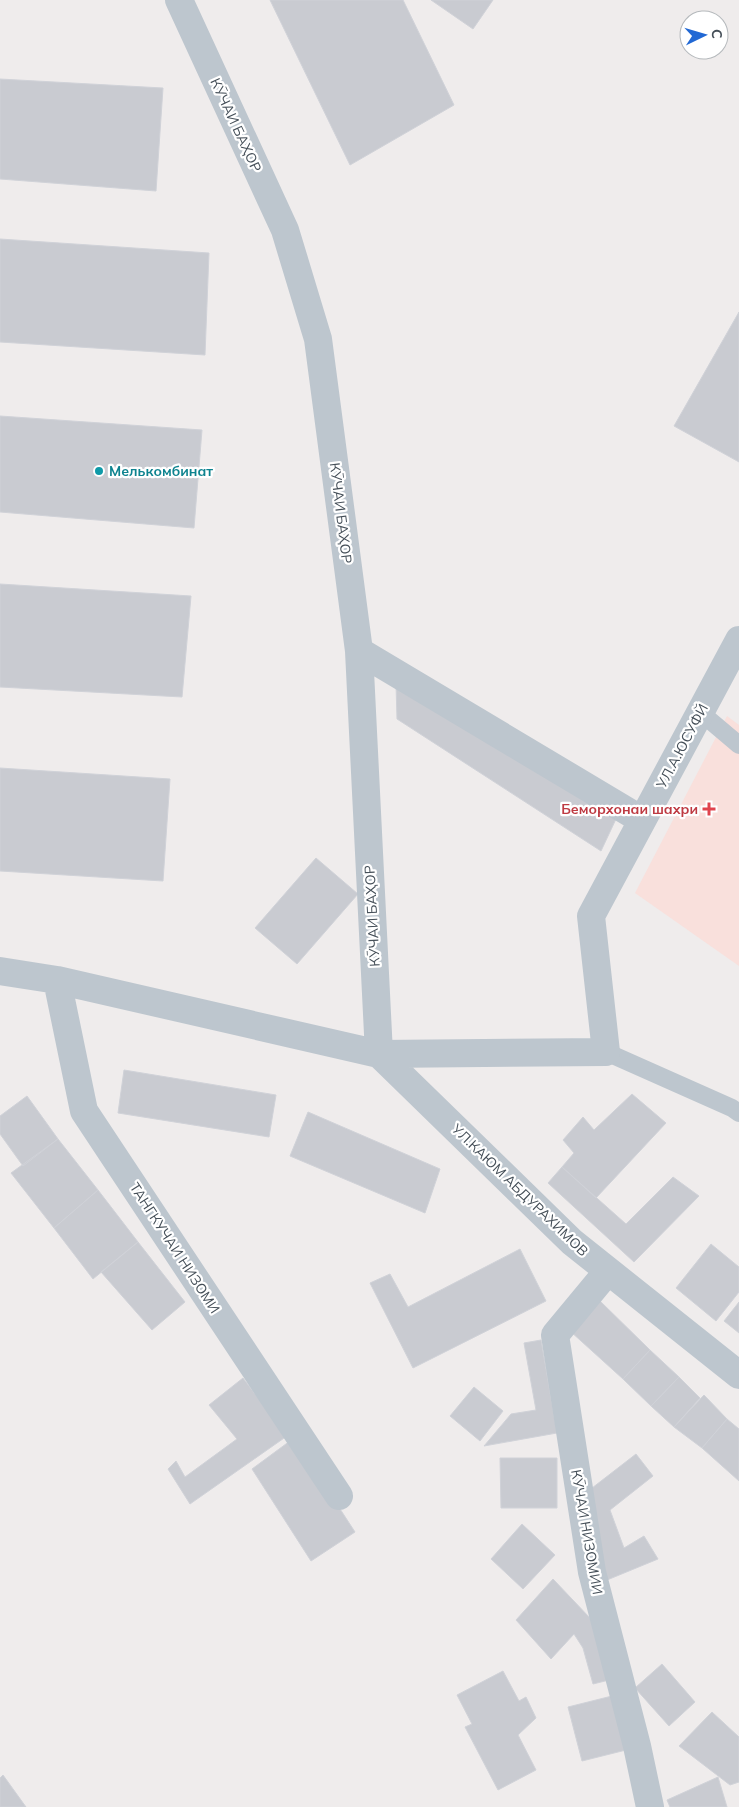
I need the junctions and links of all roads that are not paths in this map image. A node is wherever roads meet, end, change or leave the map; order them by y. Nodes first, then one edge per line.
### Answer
1 (179, 0) edge
2 (739, 640) edge
3 (359, 651) junction
4 (700, 712) junction
5 (739, 745) edge
6 (642, 820) junction
7 (0, 971) edge
8 (57, 980) junction
9 (606, 1052) junction
10 (379, 1054) junction
11 (739, 1114) edge
12 (608, 1271) junction
13 (739, 1375) edge
14 (339, 1496) dead end
15 (650, 1807) edge

1 - 3 street, КӮЧАИ БАҲОР
2 - 4 street, УЛ.А.ЮСУФЙ
3 - 6 street
3 - 10 street, КӮЧАИ БАҲОР
4 - 5 lane
4 - 6 street, УЛ.А.ЮСУФЙ
6 - 9 street, УЛ.А.ЮСУФЙ
7 - 8 street
8 - 10 street
8 - 14 street, ТАНГКУЧАИ НИЗОМИ
9 - 10 street
9 - 11 lane
10 - 12 street, УЛ.КАЮМ АБДУРАХИМОВ
12 - 13 street, УЛ.КАЮМ АБДУРАХИМОВ
12 - 15 street, КӮЧАИ НИЗОМИИ

